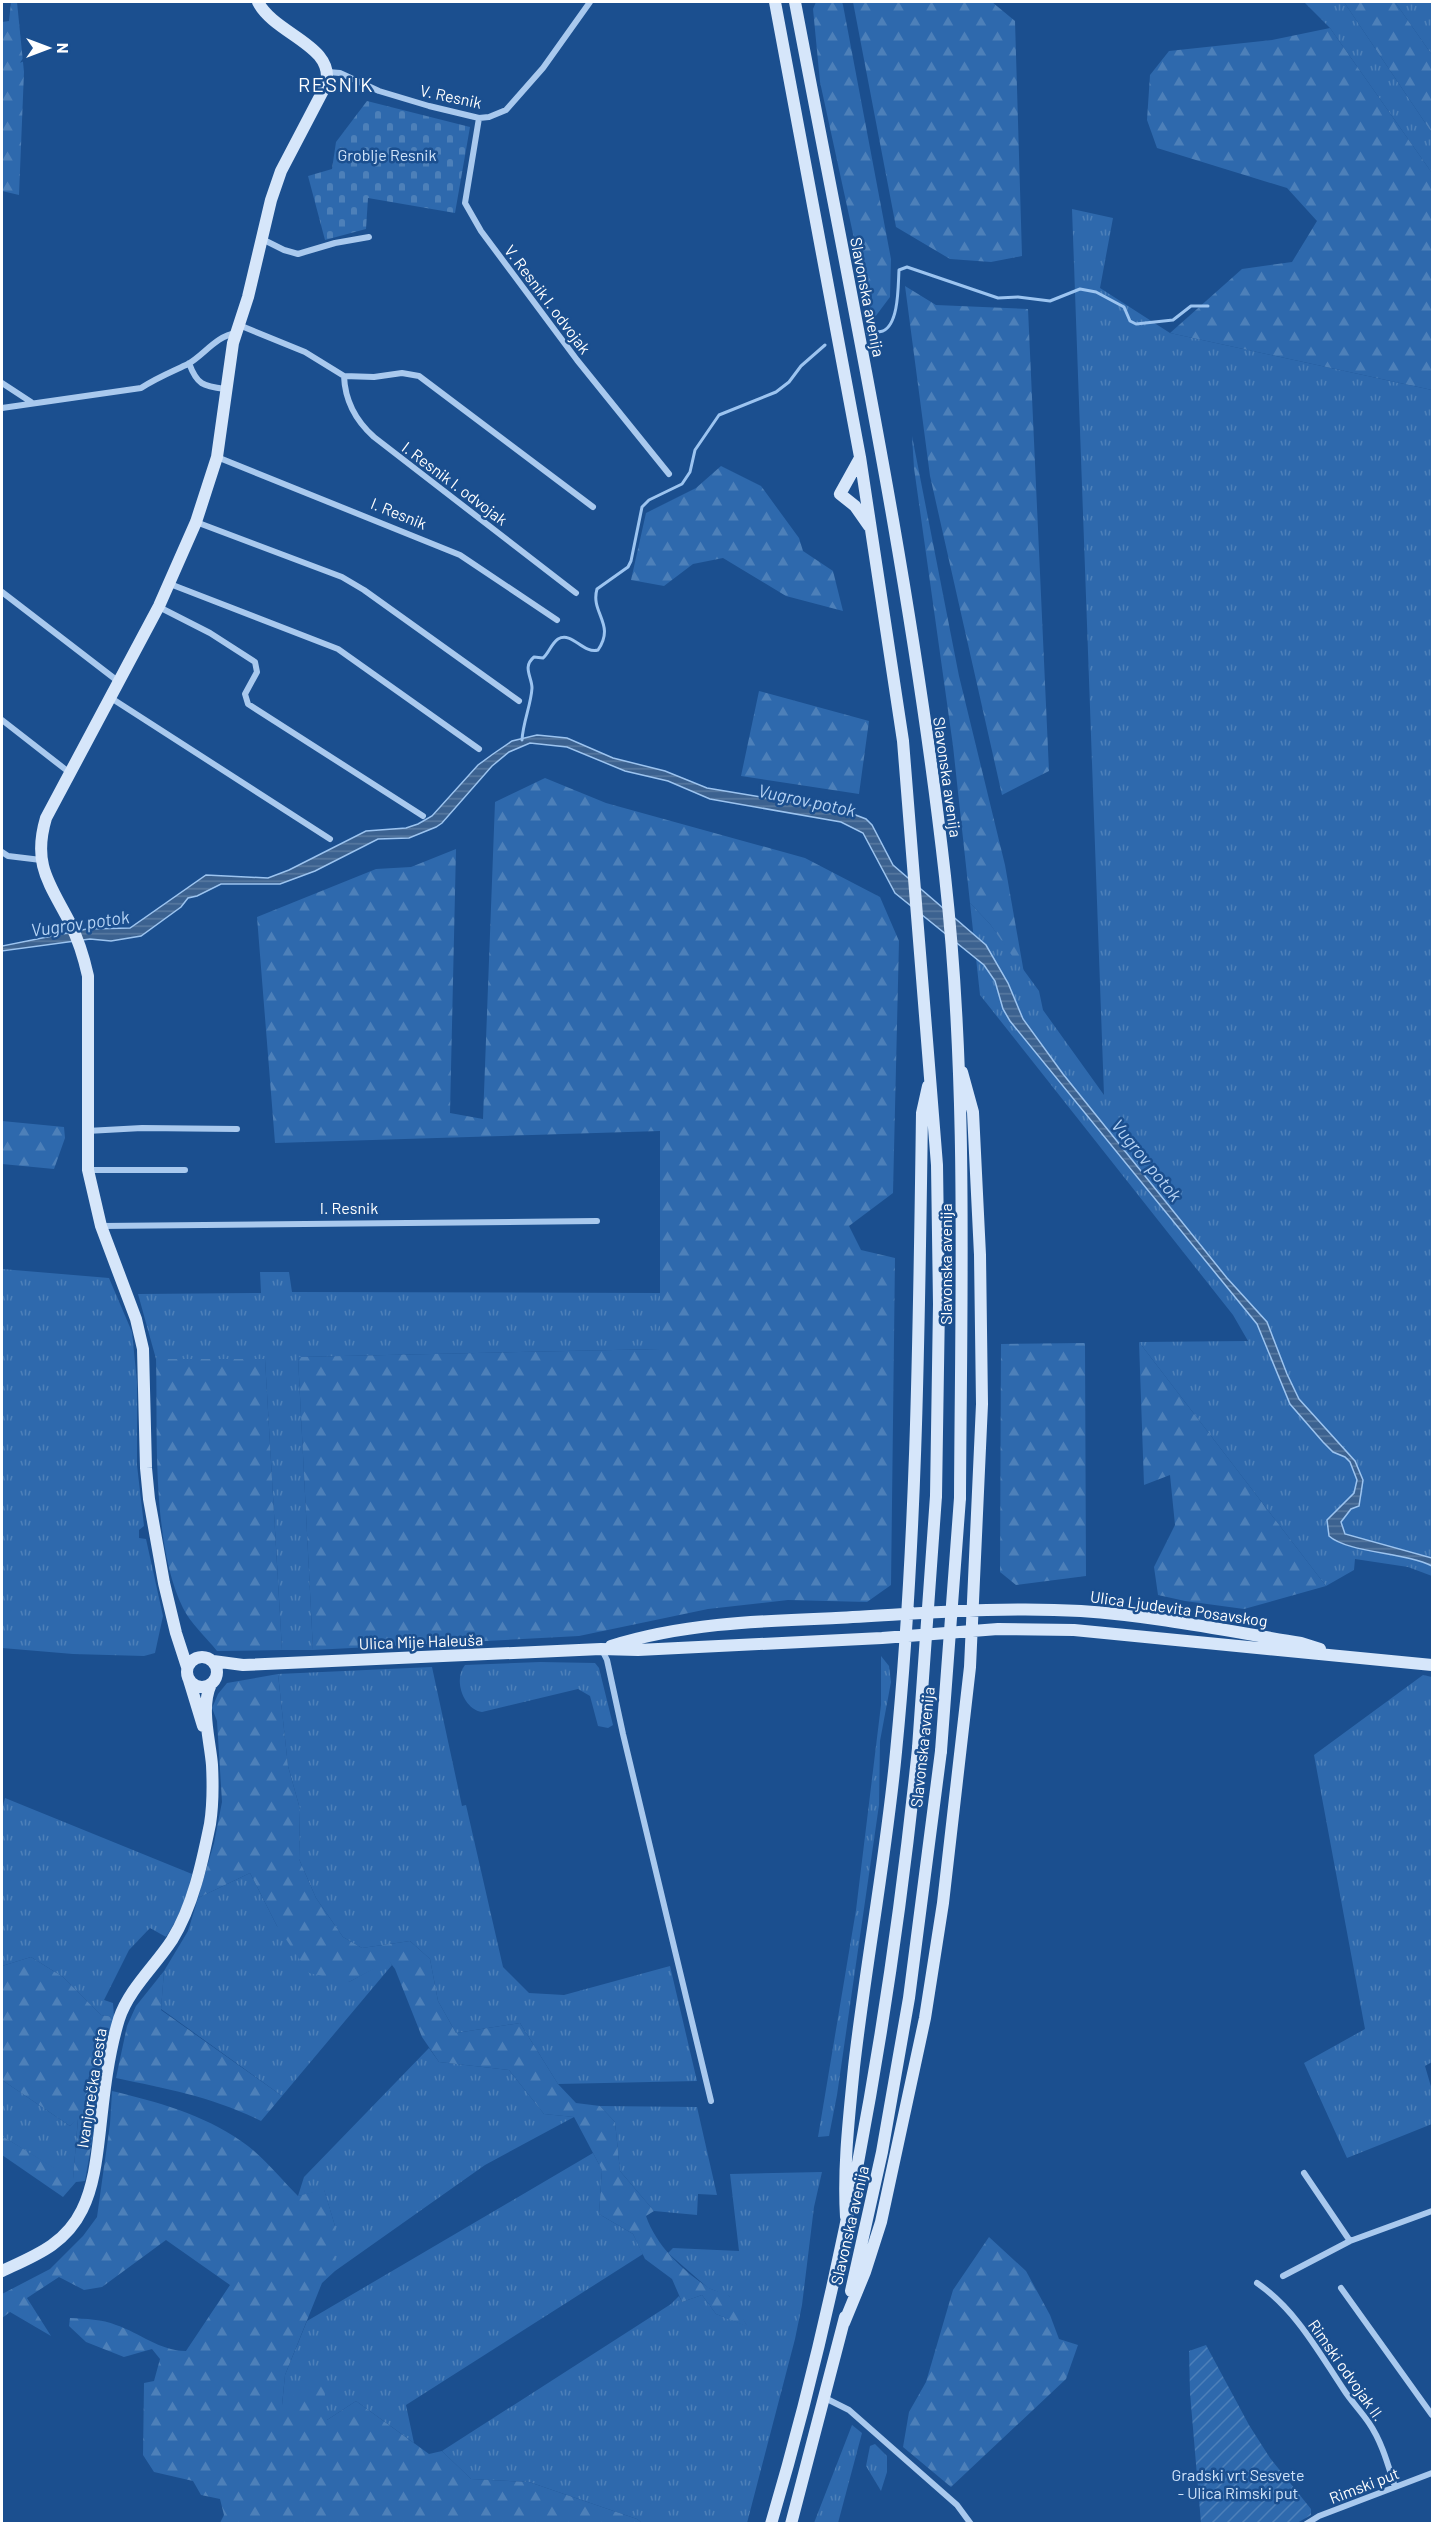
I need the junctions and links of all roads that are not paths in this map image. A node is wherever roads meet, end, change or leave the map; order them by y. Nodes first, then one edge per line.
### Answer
1 (258, 2) edge
2 (590, 2) edge
3 (775, 2) edge
4 (795, 2) edge
5 (328, 72) junction
6 (479, 118) junction
7 (369, 237) dead end
8 (262, 238) junction
9 (237, 329) junction
10 (189, 363) junction
11 (344, 376) junction
12 (2, 382) edge
13 (225, 389) junction
14 (32, 402) junction
15 (2, 408) edge
16 (217, 457) junction
17 (860, 457) junction
18 (669, 474) dead end
19 (593, 507) dead end
20 (196, 522) junction
21 (872, 529) junction
22 (170, 584) junction
23 (2, 592) edge
24 (576, 593) dead end
25 (159, 606) junction
26 (557, 620) dead end
27 (119, 682) junction
28 (111, 698) junction
29 (519, 701) dead end
30 (2, 720) edge
31 (479, 749) dead end
32 (70, 773) junction
33 (423, 816) dead end
34 (330, 839) dead end
35 (2, 852) edge
36 (41, 860) junction
37 (958, 1063) junction
38 (931, 1071) junction
39 (237, 1129) dead end
40 (87, 1131) junction
41 (88, 1170) junction
42 (185, 1170) dead end
43 (597, 1221) dead end
44 (101, 1226) junction
45 (973, 1609) junction
46 (171, 1611) junction
47 (907, 1615) junction
48 (972, 1631) junction
49 (906, 1635) junction
50 (601, 1649) junction
51 (1341, 1655) junction
52 (207, 1659) junction
53 (243, 1665) junction
54 (1432, 1665) edge
55 (188, 1667) junction
56 (189, 1680) junction
57 (213, 1683) junction
58 (209, 1744) junction
59 (711, 2101) dead end
60 (1304, 2173) dead end
61 (1432, 2211) edge
62 (846, 2217) junction
63 (1350, 2241) junction
64 (2, 2271) edge
65 (1283, 2276) dead end
66 (1257, 2283) dead end
67 (1341, 2288) dead end
68 (844, 2323) junction
69 (825, 2398) junction
70 (1432, 2415) edge
71 (1432, 2473) edge
72 (1395, 2487) junction
73 (771, 2523) edge
74 (791, 2523) edge
75 (971, 2523) edge
76 (1306, 2523) edge

1 - 5 main road
2 - 6 street, V. Resnik
3 - 17 main road, Slavonska avenija
4 - 37 main road, Slavonska avenija
5 - 6 street, V. Resnik
5 - 8 main road
6 - 18 street, V. Resnik I. odvojak
7 - 8 street
8 - 9 main road
9 - 10 street
9 - 11 street
9 - 13 main road
10 - 13 street
10 - 14 street
11 - 19 street
11 - 24 street, I. Resnik I. odvojak
12 - 14 street
13 - 16 main road
14 - 15 street
16 - 20 main road
16 - 26 street, I. Resnik
17 - 21 main road, Slavonska avenija
17 - 21 main road
20 - 22 main road
20 - 29 street
21 - 38 main road, Slavonska avenija
22 - 25 main road
22 - 31 street
23 - 27 street
25 - 27 main road
25 - 33 street
27 - 28 main road
28 - 32 main road
28 - 34 street
30 - 32 street
32 - 36 main road
35 - 36 street
36 - 40 main road
37 - 45 main road
37 - 68 main road, Slavonska avenija, bridge
38 - 47 main road
38 - 62 main road, Slavonska avenija, bridge
39 - 40 street
40 - 41 main road
41 - 42 street
41 - 44 main road
43 - 44 street, I. Resnik
44 - 46 main road
45 - 47 main road, Ulica Ljudevita Posavskog
45 - 48 main road
45 - 51 main road, Ulica Ljudevita Posavskog
46 - 52 main road
46 - 55 main road
47 - 49 main road
47 - 50 main road, Ulica Mije Haleuša
48 - 49 main road, Ulica Ljudevita Posavskog
48 - 51 main road, Ulica Ljudevita Posavskog
48 - 68 main road
49 - 50 main road, Ulica Mije Haleuša
49 - 62 main road
50 - 53 main road, Ulica Mije Haleuša
50 - 59 street
51 - 54 main road, Ulica Ljudevita Posavskog
52 - 53 main road, Ulica Mije Haleuša
52 - 55 main road
52 - 57 main road
53 - 57 main road, Ulica Mije Haleuša
55 - 56 main road
56 - 57 main road
56 - 58 main road, Ivanjorečka cesta
57 - 58 main road, Ivanjorečka cesta
58 - 64 main road, Ivanjorečka cesta
60 - 63 street
61 - 63 street
62 - 73 main road, Slavonska avenija
63 - 65 street
66 - 72 street, Rimski odvojak II.
67 - 70 street
68 - 69 main road, Slavonska avenija
69 - 74 main road, Slavonska avenija
69 - 75 street
71 - 72 street, Rimski put
72 - 76 street, Rimski put

